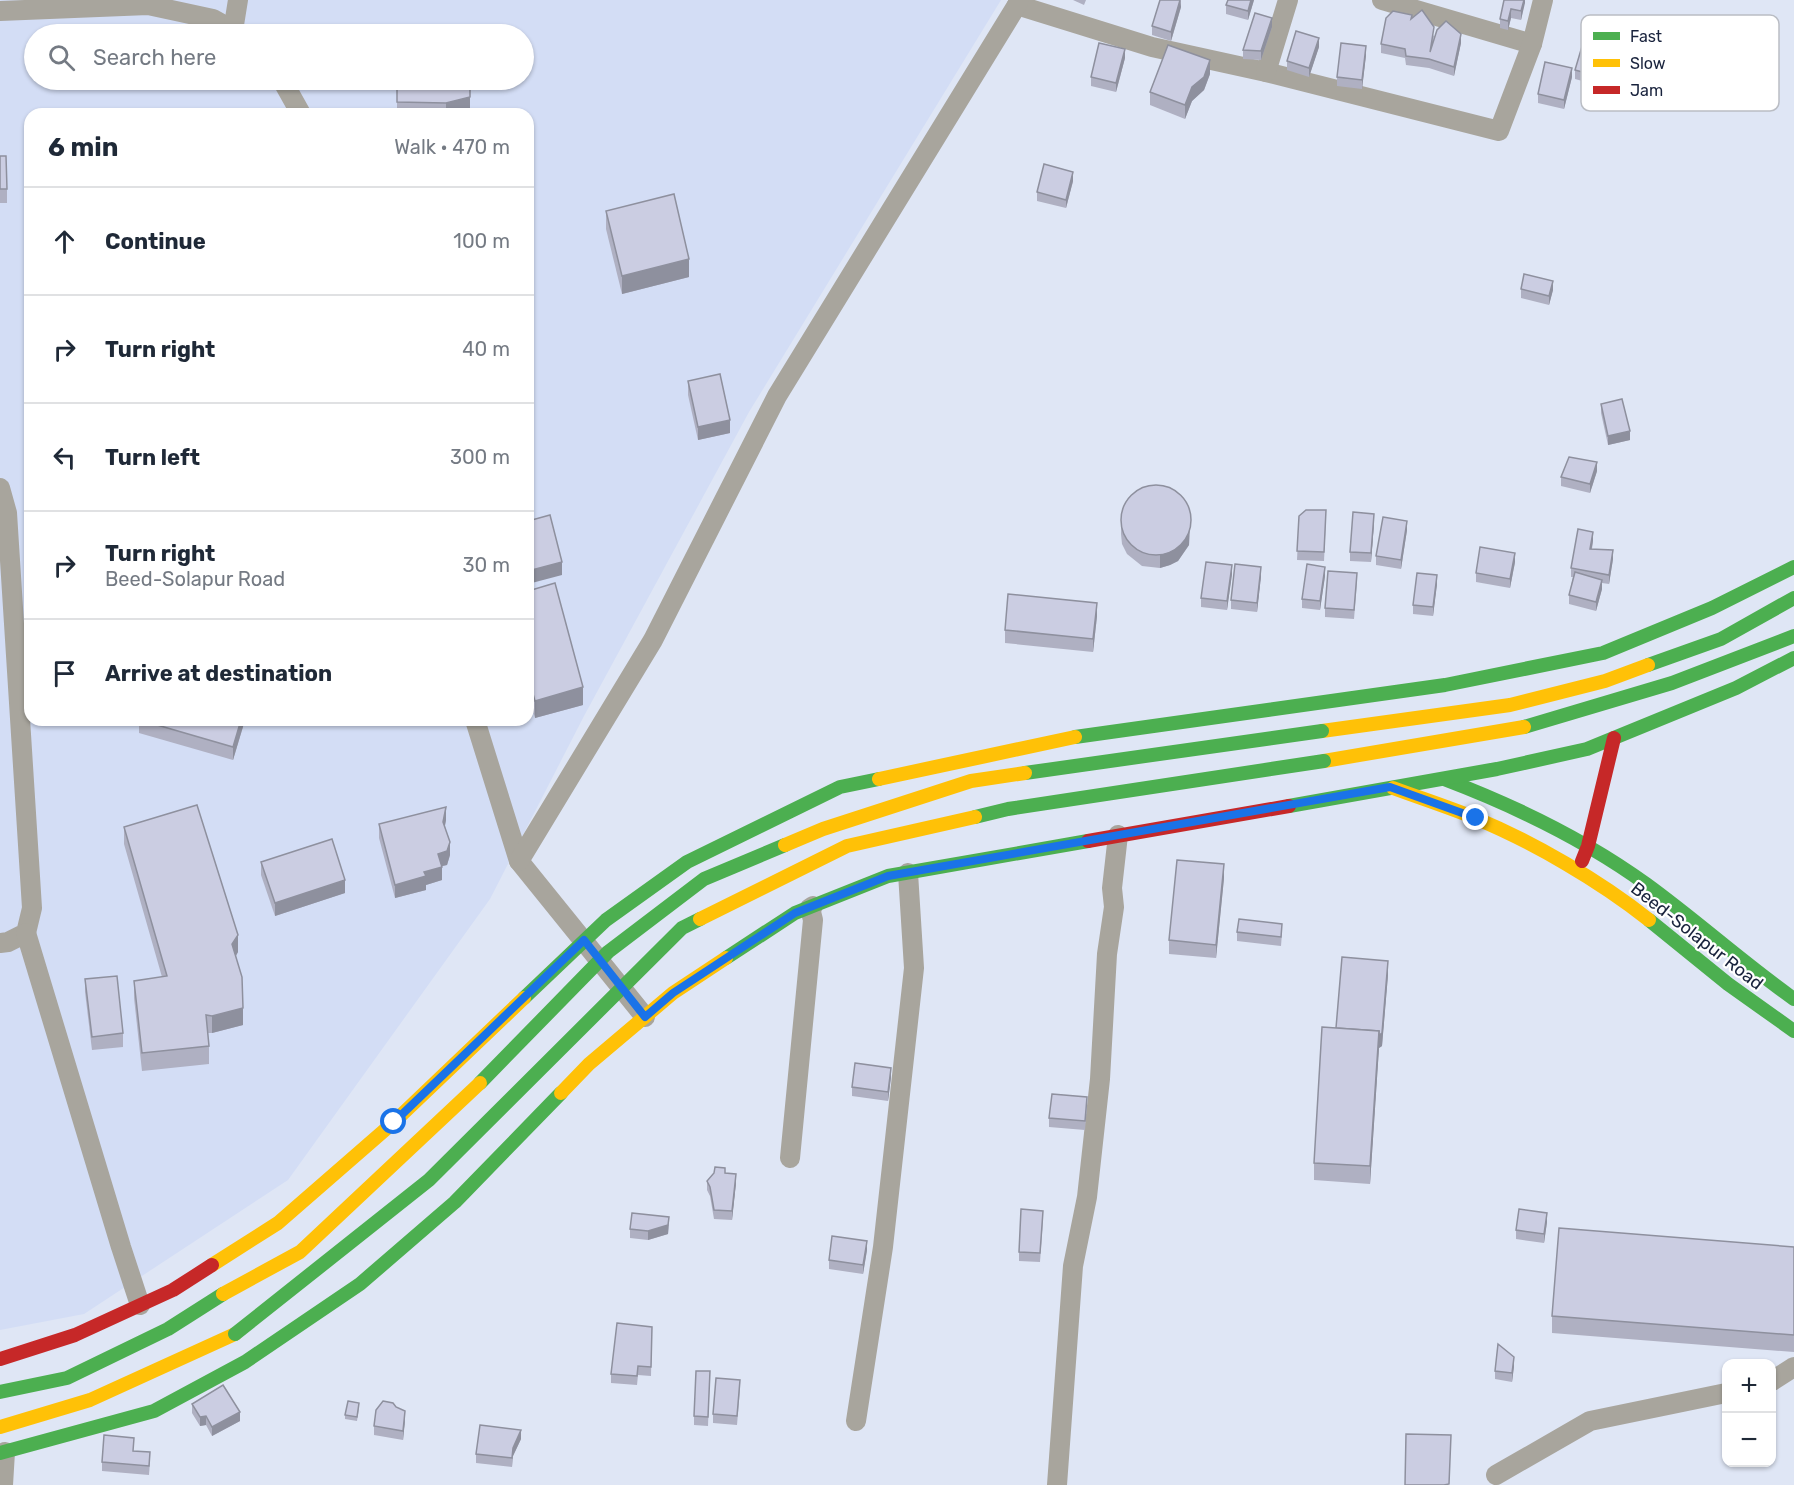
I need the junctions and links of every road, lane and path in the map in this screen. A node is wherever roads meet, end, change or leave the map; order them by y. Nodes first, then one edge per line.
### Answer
1 (238, 0) edge
2 (1288, 0) edge
3 (1382, 0) edge
4 (1543, 0) edge
5 (1018, 2) edge
6 (0, 11) edge
7 (220, 24) edge
8 (237, 24) edge
9 (1532, 44) junction
10 (1266, 72) junction
11 (288, 90) edge
12 (298, 108) edge
13 (0, 488) edge
14 (1794, 567) edge
15 (1794, 598) edge
16 (1794, 636) edge
17 (1794, 658) edge
18 (477, 726) edge
19 (1614, 738) junction
20 (1443, 778) junction
21 (1390, 787) junction
22 (1118, 836) junction
23 (1588, 846) junction
24 (519, 861) junction
25 (1578, 871) junction
26 (908, 873) junction
27 (813, 906) junction
28 (26, 933) junction
29 (584, 940) junction
30 (0, 943) edge
31 (1794, 999) edge
32 (645, 1017) junction
33 (1794, 1031) edge
34 (789, 1158) dead end
35 (141, 1305) junction
36 (0, 1359) edge
37 (1794, 1367) edge
38 (1776, 1378) edge
39 (0, 1392) edge
40 (1722, 1394) edge
41 (856, 1420) dead end
42 (0, 1427) edge
43 (3, 1452) edge
44 (1496, 1475) dead end
45 (3, 1485) edge
46 (1057, 1485) edge

1 - 8 street
2 - 10 street
3 - 9 street
4 - 9 street
5 - 10 street
5 - 24 street
6 - 7 street
9 - 10 street
11 - 12 street
13 - 28 street
14 - 29 main road
15 - 39 main road, bridge
16 - 42 main road, bridge
17 - 19 main road
18 - 24 street
19 - 20 main road
19 - 23 main road
20 - 21 main road
20 - 23 main road, Beed-Solapur Road
21 - 22 main road
21 - 25 main road, Beed-Solapur Road
22 - 26 main road
22 - 46 street
23 - 25 main road
23 - 31 main road, Beed-Solapur Road
24 - 29 street
25 - 33 main road, Beed-Solapur Road
26 - 27 main road
26 - 41 street
27 - 32 main road
27 - 34 street
28 - 30 street
28 - 35 street
29 - 32 street
29 - 35 main road
32 - 43 main road
35 - 36 main road
37 - 38 street
40 - 44 street
43 - 45 street

